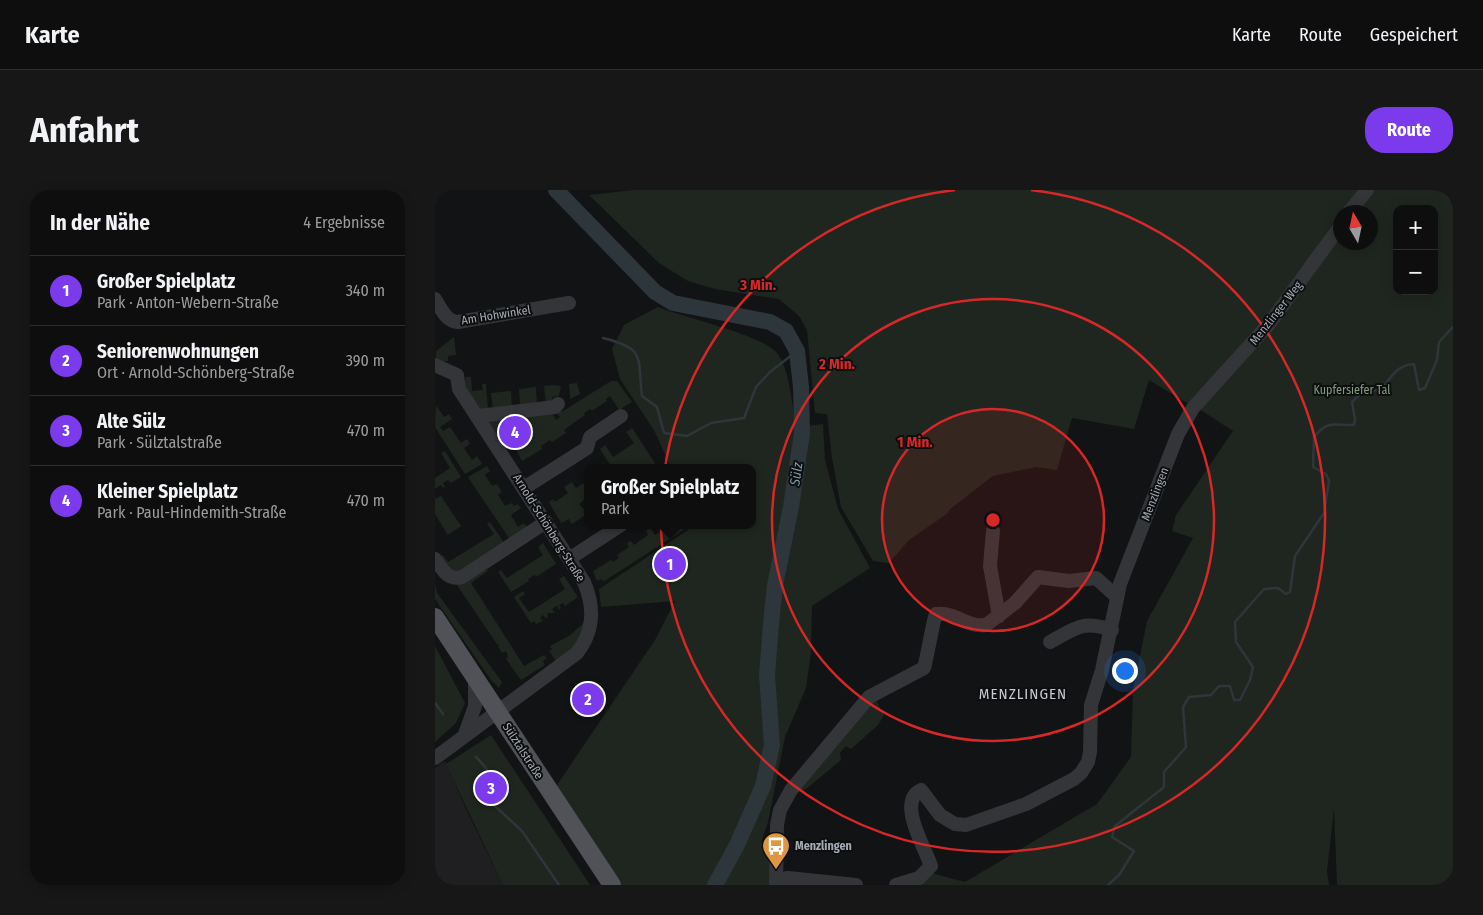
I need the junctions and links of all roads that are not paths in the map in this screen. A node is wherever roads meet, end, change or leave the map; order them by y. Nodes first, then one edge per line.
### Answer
1 (1367, 190) edge
2 (1355, 205) edge
3 (1333, 236) edge
4 (435, 299) edge
5 (569, 303) dead end
6 (435, 365) edge
7 (1205, 396) joint
8 (558, 404) dead end
9 (478, 416) junction
10 (621, 416) dead end
11 (524, 488) junction
12 (546, 522) junction
13 (615, 529) edge
14 (993, 531) dead end
15 (435, 559) edge
16 (569, 559) junction
17 (1117, 597) junction
18 (999, 616) junction
19 (435, 617) edge
20 (1112, 630) junction
21 (1050, 642) dead end
22 (475, 679) junction
23 (497, 712) junction
24 (464, 734) junction
25 (435, 758) edge
26 (776, 883) edge
27 (612, 885) edge
28 (856, 885) edge
29 (896, 885) edge

1 - 2 street
3 - 7 street, Menzlinger Weg
4 - 5 street, Am Hohwinkel
6 - 9 street, Arnold-Schönberg-Straße
7 - 17 street, Menzlingen
8 - 9 street
9 - 11 street, Arnold-Schönberg-Straße
10 - 11 street
11 - 12 street, Arnold-Schönberg-Straße
12 - 15 street
12 - 16 street, Arnold-Schönberg-Straße
13 - 16 street
14 - 18 street
16 - 23 street, Arnold-Schönberg-Straße
17 - 18 street
17 - 20 street, Menzlingen
18 - 26 street
19 - 22 main road, Sülztalstraße
20 - 21 street
20 - 29 street, Menzlingen
22 - 23 main road, Sülztalstraße
22 - 24 street
23 - 24 street, Arnold-Schönberg-Straße
23 - 27 main road, Sülztalstraße
24 - 25 street, Arnold-Schönberg-Straße
26 - 28 street

